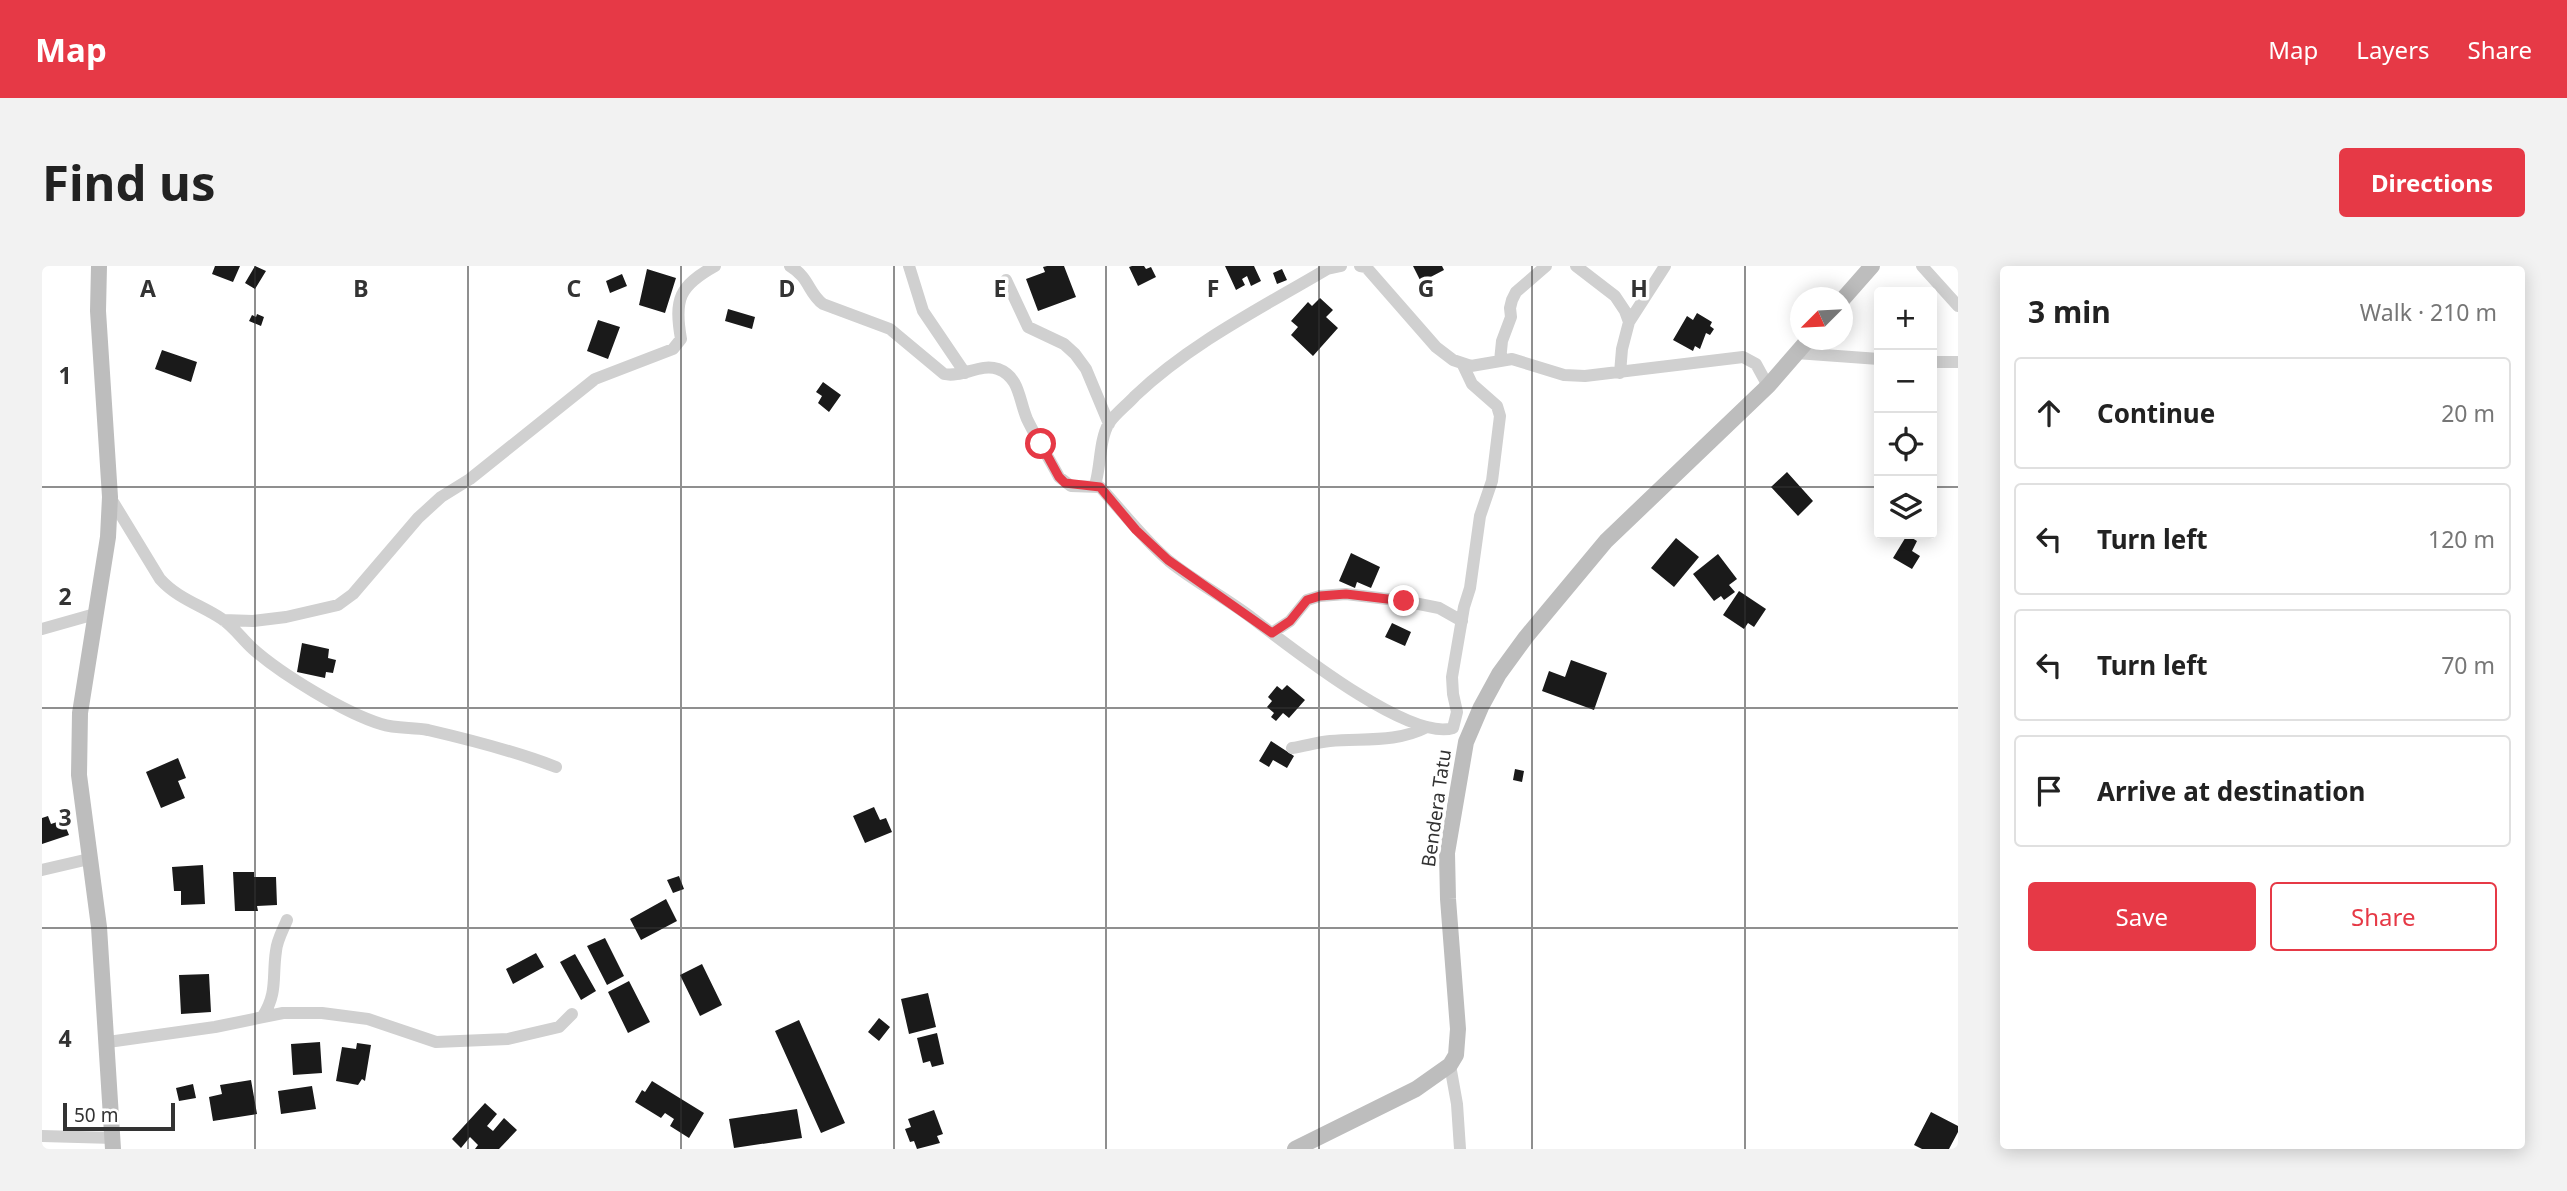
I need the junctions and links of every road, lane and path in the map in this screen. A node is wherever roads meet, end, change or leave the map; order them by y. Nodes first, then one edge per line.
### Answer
1 (99, 266) edge
2 (715, 266) edge
3 (790, 266) edge
4 (909, 266) edge
5 (1341, 266) edge
6 (1360, 266) edge
7 (1366, 266) edge
8 (1546, 266) edge
9 (1576, 266) edge
10 (1665, 266) edge
11 (1872, 266) edge
12 (1922, 266) edge
13 (1006, 280) dead end
14 (1853, 288) edge
15 (1958, 306) edge
16 (1629, 322) junction
17 (1799, 350) edge
18 (1796, 353) junction
19 (1874, 359) edge
20 (1500, 361) junction
21 (1937, 362) edge
22 (1958, 362) edge
23 (1462, 363) junction
24 (965, 373) junction
25 (1620, 373) junction
26 (1768, 386) junction
27 (1109, 424) junction
28 (1095, 485) junction
29 (110, 497) junction
30 (95, 614) junction
31 (223, 620) junction
32 (1462, 621) junction
33 (42, 629) edge
34 (1272, 633) junction
35 (1427, 727) junction
36 (1292, 748) dead end
37 (556, 767) dead end
38 (89, 859) junction
39 (42, 870) edge
40 (287, 920) dead end
41 (572, 1014) dead end
42 (262, 1016) junction
43 (108, 1042) junction
44 (1450, 1065) junction
45 (42, 1136) edge
46 (113, 1144) edge
47 (1294, 1149) edge
48 (1460, 1149) edge

1 - 29 main road
2 - 31 street
3 - 24 street
4 - 24 street
5 - 27 street
6 - 7 street
7 - 23 street
8 - 20 street
9 - 16 street
10 - 16 street
11 - 14 main road
12 - 15 street
13 - 27 street
16 - 25 street
17 - 18 main road, Bendera Tatu
18 - 19 street
18 - 26 main road, Bendera Tatu
20 - 23 street
20 - 25 street
21 - 22 street
23 - 32 street
24 - 28 street
25 - 26 street
26 - 44 main road, Bendera Tatu
27 - 28 street
28 - 34 street
29 - 30 main road
29 - 31 street
30 - 33 street
30 - 38 main road
31 - 37 street
32 - 34 street
32 - 35 street
34 - 35 street
35 - 36 street
38 - 39 street
38 - 43 main road
40 - 42 street
41 - 42 street
42 - 43 street
43 - 46 main road
44 - 47 main road
44 - 48 street
45 - 46 street

